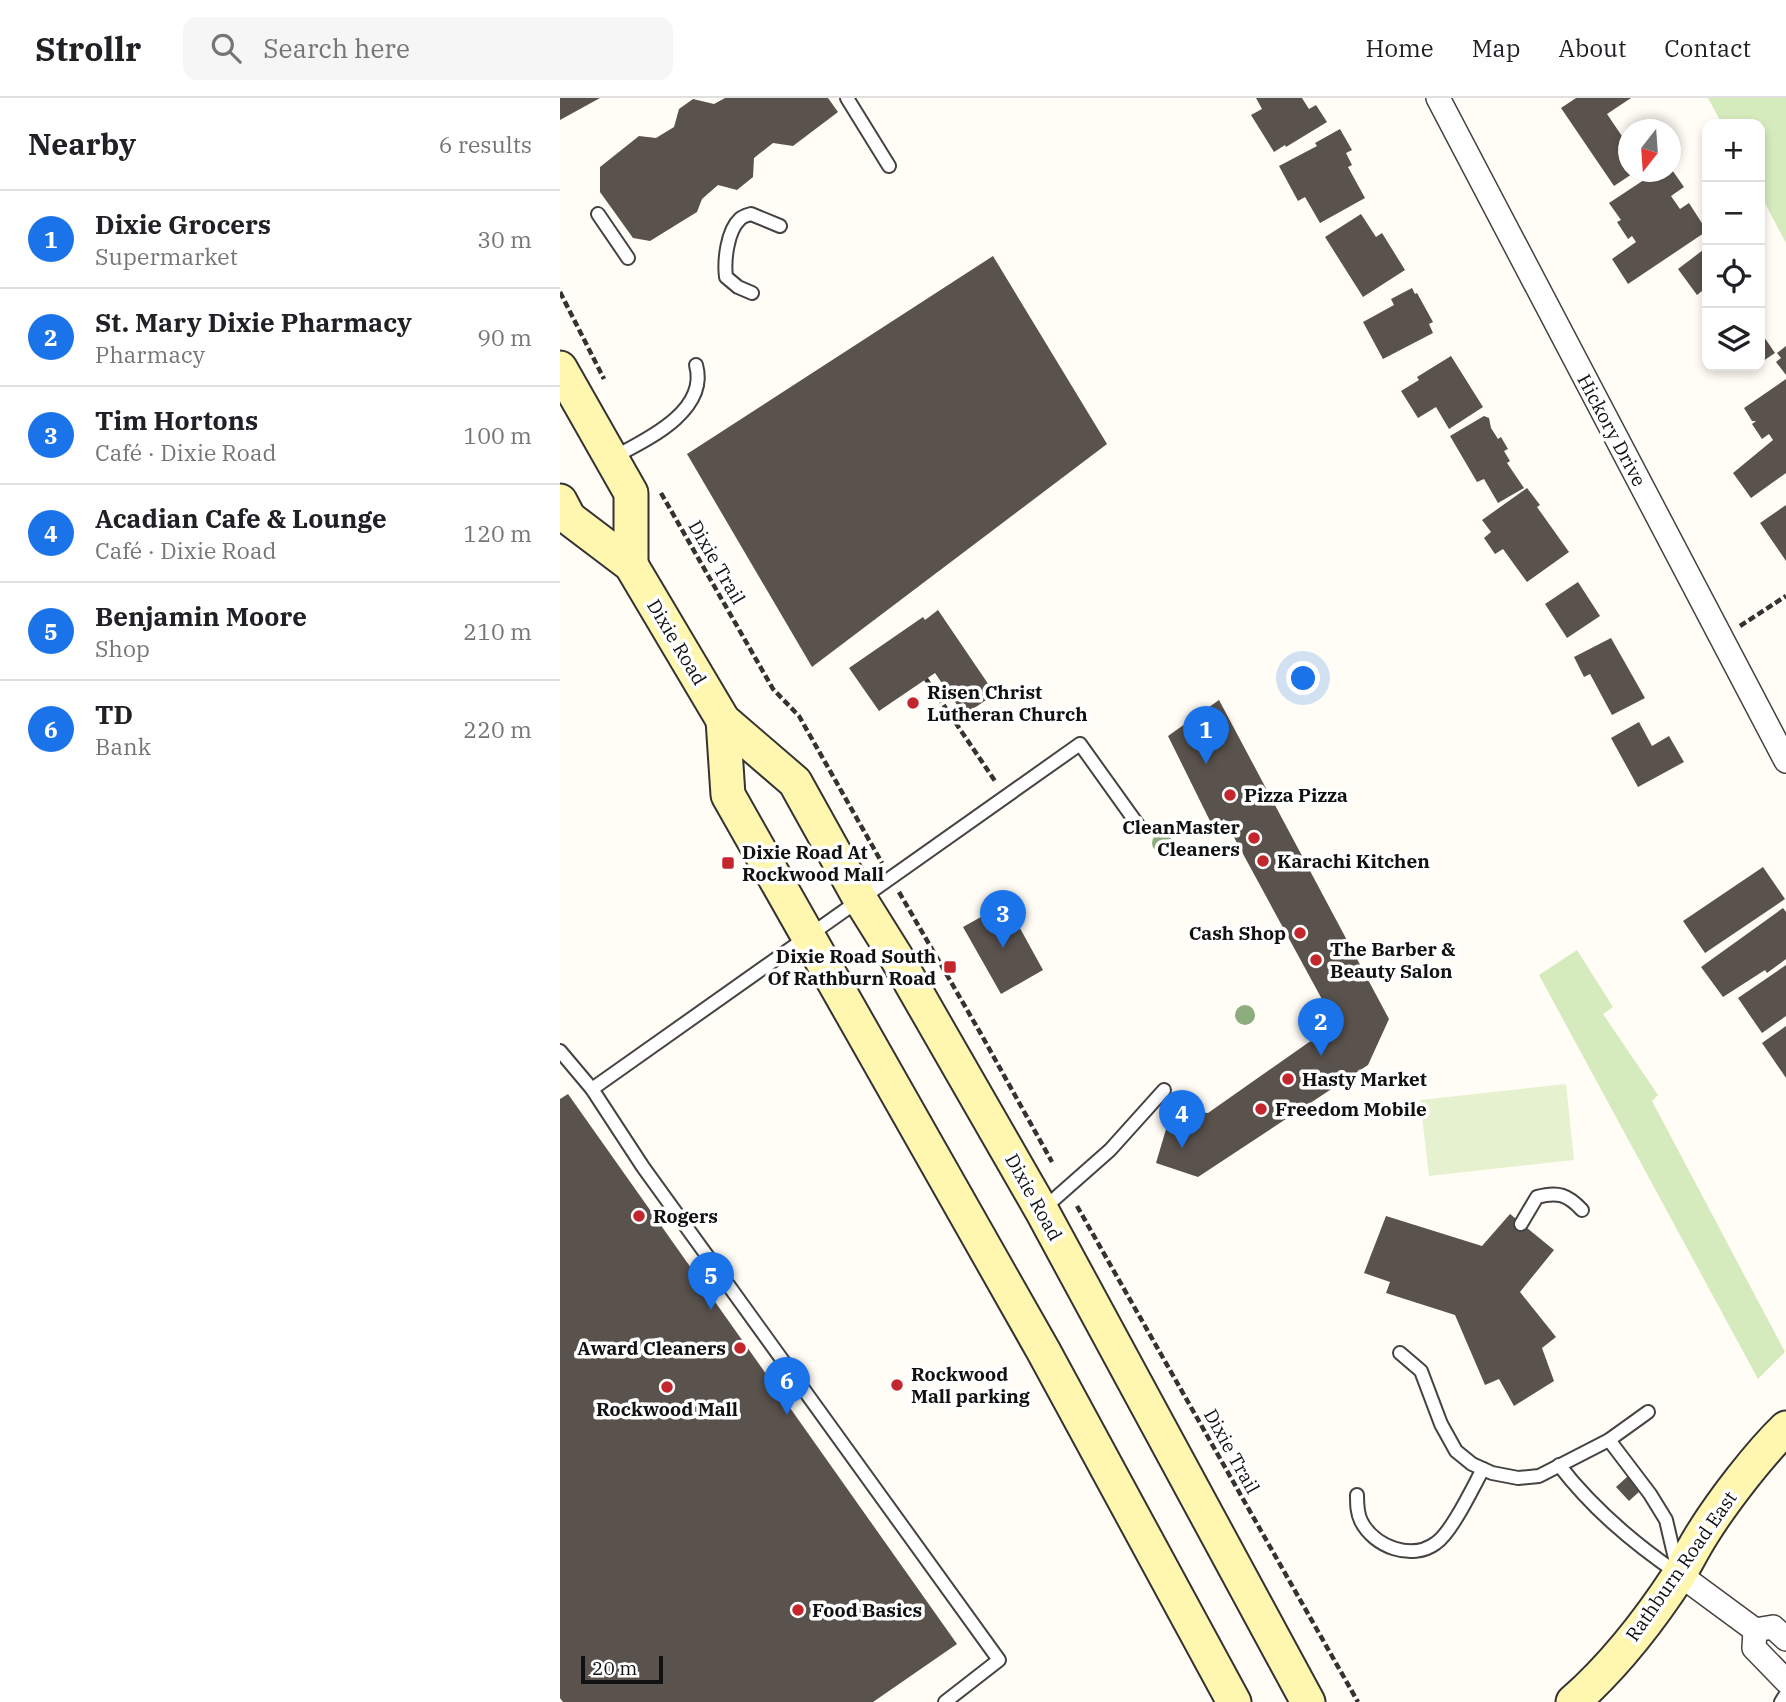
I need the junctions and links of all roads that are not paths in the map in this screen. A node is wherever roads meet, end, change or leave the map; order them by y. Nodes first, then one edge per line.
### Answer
1 (847, 98) edge
2 (1438, 98) edge
3 (889, 166) dead end
4 (598, 214) dead end
5 (780, 226) dead end
6 (628, 258) dead end
7 (752, 293) dead end
8 (696, 365) dead end
9 (560, 368) edge
10 (624, 452) junction
11 (560, 501) edge
12 (631, 565) junction
13 (723, 720) junction
14 (1786, 761) edge
15 (1138, 825) dead end
16 (860, 899) junction
17 (810, 936) junction
18 (560, 1051) edge
19 (592, 1089) junction
20 (1164, 1090) dead end
21 (1042, 1210) junction
22 (1582, 1210) dead end
23 (1521, 1224) dead end
24 (1401, 1353) dead end
25 (1648, 1412) dead end
26 (1786, 1428) edge
27 (1609, 1440) junction
28 (1559, 1465) junction
29 (1483, 1469) junction
30 (1357, 1495) dead end
31 (1679, 1574) junction
32 (1755, 1629) junction
33 (1786, 1639) edge
34 (1786, 1681) edge
35 (1786, 1694) edge
36 (945, 1702) edge
37 (1234, 1702) edge
38 (1308, 1702) edge
39 (1573, 1702) edge
40 (1781, 1702) edge

1 - 3 lane
2 - 14 street, Hickory Drive
4 - 6 lane
5 - 7 lane
8 - 10 lane
9 - 10 main road
10 - 12 main road
11 - 12 main road, Dixie Road
12 - 13 main road, Dixie Road
13 - 16 main road, Dixie Road
13 - 17 main road, Dixie Road
15 - 16 lane
16 - 17 lane
16 - 21 main road, Dixie Road
17 - 19 lane
17 - 37 main road, Dixie Road
18 - 19 lane
19 - 36 lane
20 - 21 lane
21 - 38 main road, Dixie Road
22 - 23 lane
24 - 29 lane
25 - 27 lane
26 - 31 main road, Rathburn Road East
27 - 28 lane
27 - 31 lane
28 - 29 lane
28 - 31 lane
29 - 30 lane
31 - 32 street
31 - 39 main road, Rathburn Road East
32 - 33 street
32 - 34 street
35 - 40 lane

